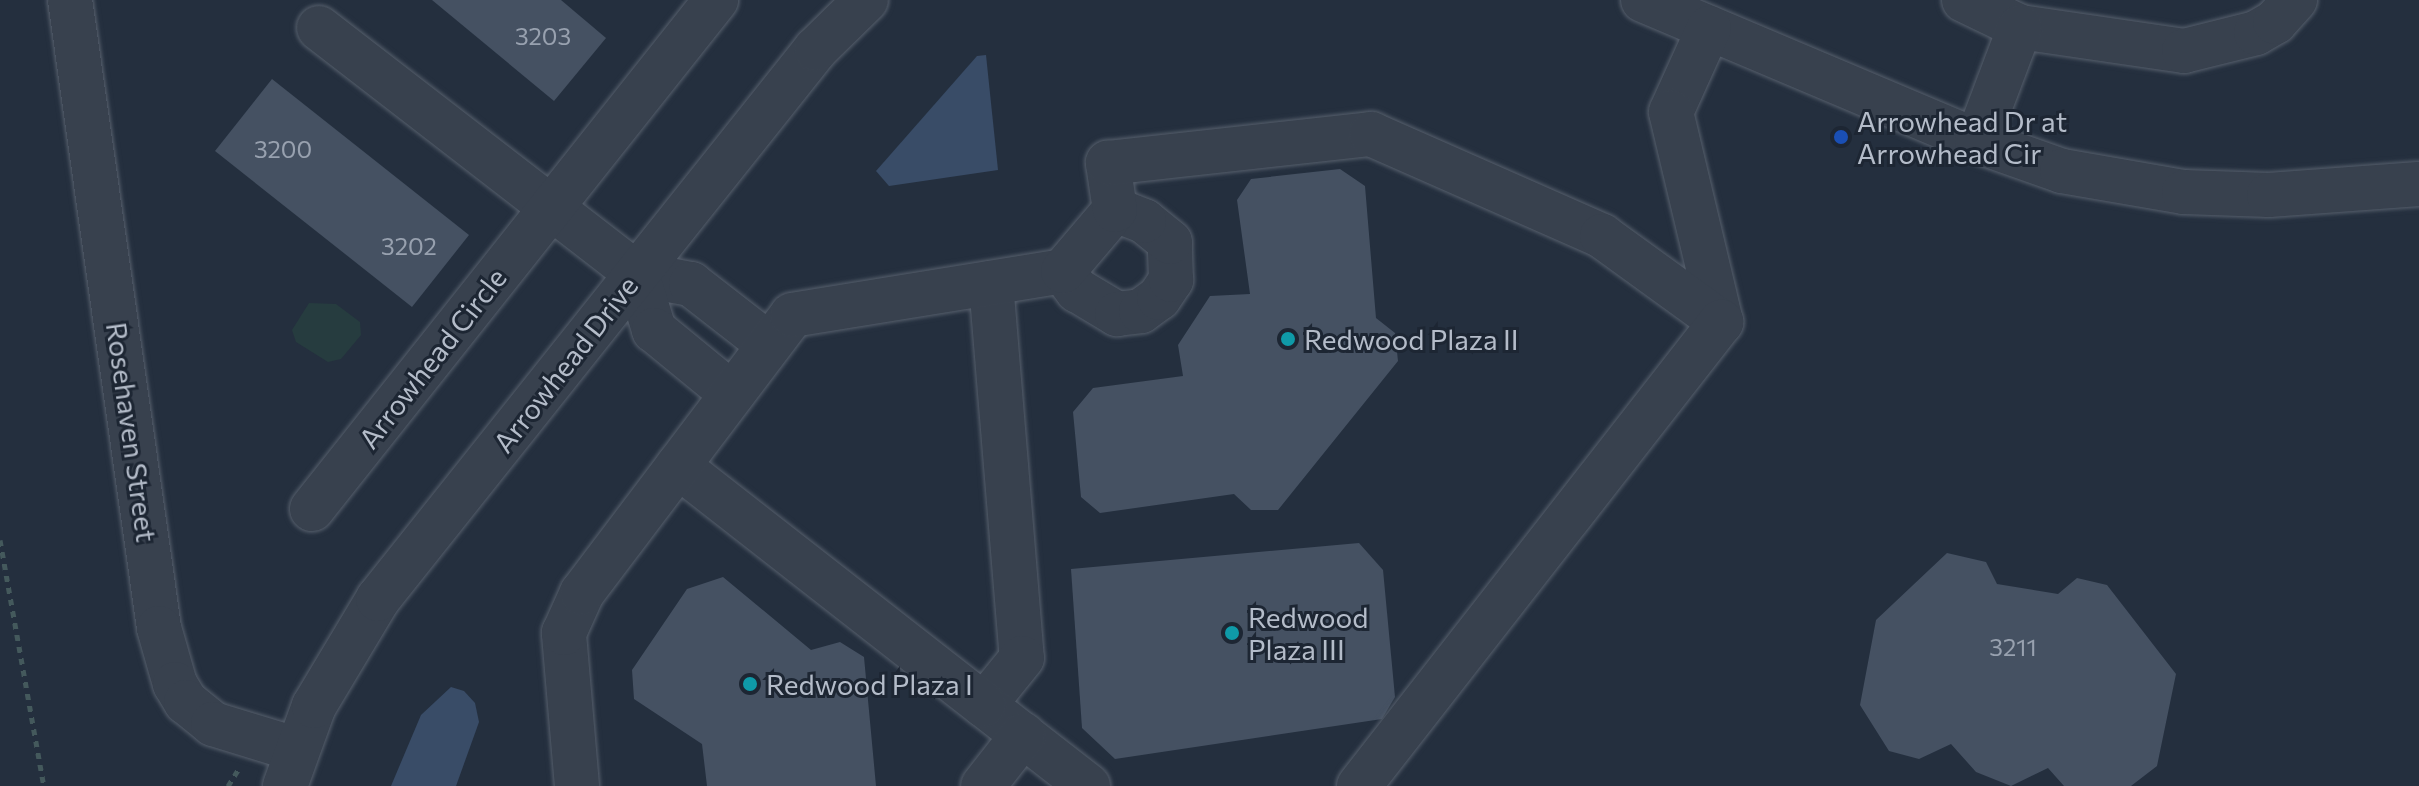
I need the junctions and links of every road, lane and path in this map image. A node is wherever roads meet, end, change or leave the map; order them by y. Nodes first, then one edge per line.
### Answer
1 (70, 0) edge
2 (716, 0) edge
3 (866, 0) edge
4 (1643, 0) edge
5 (1964, 0) edge
6 (2295, 0) edge
7 (2020, 27) junction
8 (319, 28) dead end
9 (1709, 28) junction
10 (1977, 141) junction
11 (2419, 184) edge
12 (551, 208) junction
13 (1115, 210) junction
14 (1063, 271) junction
15 (637, 274) junction
16 (991, 283) junction
17 (1721, 322) junction
18 (768, 344) junction
19 (732, 394) junction
20 (678, 466) junction
21 (312, 509) dead end
22 (0, 540) edge
23 (984, 705) junction
24 (1023, 735) junction
25 (290, 767) edge
26 (44, 786) edge
27 (577, 786) edge
28 (983, 786) edge
29 (1088, 786) edge
30 (1359, 786) edge

1 - 25 street, Rosehaven Street
2 - 12 street, Arrowhead Circle
3 - 15 street, Arrowhead Drive
4 - 9 street
5 - 7 street
6 - 7 street
7 - 10 street
8 - 12 street
9 - 10 street
9 - 17 street
10 - 11 street
12 - 15 street
12 - 21 street, Arrowhead Circle
13 - 14 street
13 - 14 street
13 - 17 street
14 - 16 street
15 - 18 street
15 - 19 street
15 - 25 street, Arrowhead Drive
16 - 18 street
16 - 23 street
17 - 30 street
18 - 19 street
19 - 20 street
20 - 23 street
20 - 27 street
22 - 26 path
23 - 24 street
24 - 28 street
24 - 29 street

